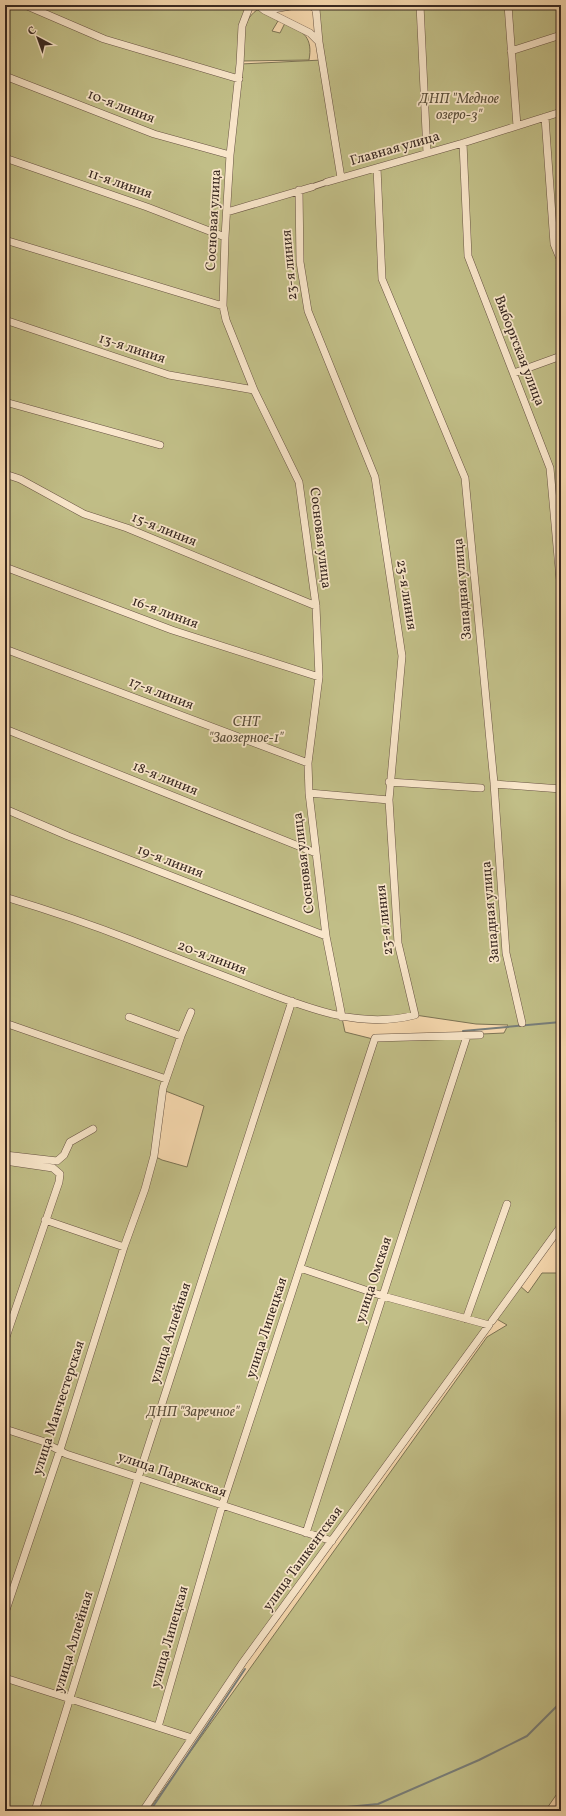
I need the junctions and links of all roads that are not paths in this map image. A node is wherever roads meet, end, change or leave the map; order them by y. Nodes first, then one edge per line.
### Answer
1 (25, 5) edge
2 (250, 5) edge
3 (258, 5) edge
4 (296, 5) edge
5 (310, 5) edge
6 (420, 5) edge
7 (508, 5) edge
8 (268, 10) junction
9 (561, 35) edge
10 (320, 42) junction
11 (511, 51) junction
12 (5, 76) edge
13 (239, 79) junction
14 (561, 112) edge
15 (545, 117) junction
16 (517, 126) junction
17 (463, 143) junction
18 (427, 153) junction
19 (230, 155) junction
20 (5, 158) edge
21 (377, 168) junction
22 (341, 178) junction
23 (327, 182) joint
24 (312, 187) joint
25 (299, 190) junction
26 (227, 212) junction
27 (225, 237) junction
28 (5, 240) edge
29 (561, 261) edge
30 (224, 306) junction
31 (5, 320) edge
32 (561, 356) edge
33 (514, 373) junction
34 (254, 390) junction
35 (5, 402) edge
36 (160, 445) dead end
37 (5, 474) edge
38 (5, 567) edge
39 (561, 591) edge
40 (316, 606) junction
41 (5, 649) edge
42 (319, 677) junction
43 (5, 729) edge
44 (308, 762) junction
45 (389, 782) junction
46 (494, 784) junction
47 (481, 788) dead end
48 (561, 789) edge
49 (309, 793) junction
50 (389, 800) junction
51 (5, 809) edge
52 (316, 853) junction
53 (5, 897) edge
54 (326, 936) junction
55 (292, 1002) junction
56 (191, 1012) dead end
57 (415, 1015) joint
58 (129, 1017) dead end
59 (342, 1017) junction
60 (522, 1022) dead end
61 (5, 1023) edge
62 (480, 1035) dead end
63 (181, 1036) junction
64 (467, 1036) junction
65 (166, 1079) junction
66 (93, 1129) dead end
67 (5, 1155) edge
68 (5, 1161) edge
69 (507, 1204) dead end
70 (46, 1220) junction
71 (561, 1226) edge
72 (124, 1247) junction
73 (300, 1268) junction
74 (383, 1296) junction
75 (466, 1319) junction
76 (491, 1323) junction
77 (5, 1340) edge
78 (5, 1429) edge
79 (60, 1450) junction
80 (138, 1478) junction
81 (222, 1506) junction
82 (306, 1533) junction
83 (332, 1541) junction
84 (5, 1613) edge
85 (5, 1678) edge
86 (70, 1698) junction
87 (158, 1727) junction
88 (192, 1738) junction
89 (35, 1811) edge
90 (143, 1811) edge

1 - 13 street
2 - 13 street, Сосновая улица
3 - 8 street
4 - 8 street
5 - 10 street
6 - 18 street
7 - 11 street
8 - 10 street
9 - 11 street
10 - 22 street
11 - 16 street
12 - 19 street, 10-я линия
13 - 19 street, Сосновая улица
14 - 15 street, Главная улица
15 - 16 street, Главная улица
15 - 29 street
16 - 17 street, Главная улица
17 - 18 street, Главная улица
17 - 33 street, Выборгская улица
18 - 21 street, Главная улица
19 - 26 street, Сосновая улица
20 - 27 street, 11-я линия
21 - 22 street, Главная улица
21 - 46 street, Западная улица
22 - 23 street, Главная улица
23 - 24 street
24 - 25 street
25 - 26 street
25 - 45 street, 23-я линия
26 - 27 street, Сосновая улица
27 - 30 street, Сосновая улица
28 - 30 street
30 - 34 street, Сосновая улица
31 - 34 street, 13-я линия
32 - 33 street
33 - 39 street, Выборгская улица
34 - 40 street, Сосновая улица
35 - 36 street
37 - 40 street, 15-я линия
38 - 42 street, 16-я линия
40 - 42 street, Сосновая улица
41 - 44 street, 17-я линия
42 - 44 street, Сосновая улица
43 - 52 street, 18-я линия
44 - 49 street, Сосновая улица
45 - 47 street
45 - 50 street, 23-я линия
46 - 48 street
46 - 60 street, Западная улица
49 - 50 street
49 - 52 street, Сосновая улица
50 - 57 street, 23-я линия
51 - 54 street, 19-я линия
52 - 54 street, Сосновая улица
53 - 55 street, 20-я линия
54 - 59 street, Сосновая улица
55 - 59 street, 20-я линия
55 - 80 street, улица Аллейная
56 - 63 street, улица Манчестерская
57 - 59 street, 20-я линия
58 - 63 street
61 - 65 street
62 - 64 street, улица Липецкая
63 - 65 street, улица Манчестерская
64 - 73 street, улица Липецкая
64 - 74 street, улица Омская
65 - 72 street, улица Манчестерская
66 - 67 street
68 - 70 street
69 - 75 street
70 - 72 street
70 - 77 street
71 - 76 street, улица Ташкентская
72 - 79 street, улица Манчестерская
73 - 74 street
73 - 81 street, улица Липецкая
74 - 75 street
74 - 82 street, улица Омская
75 - 76 street
76 - 83 street, улица Ташкентская
78 - 79 street, улица Парижская
79 - 80 street, улица Парижская
79 - 84 street, улица Манчестерская
80 - 81 street, улица Парижская
80 - 86 street, улица Аллейная
81 - 82 street, улица Парижская
81 - 87 street, улица Липецкая
82 - 83 street, улица Парижская
83 - 88 street, улица Ташкентская
85 - 86 street
86 - 87 street
86 - 89 street, улица Аллейная
87 - 88 street
88 - 90 street, улица Ташкентская

